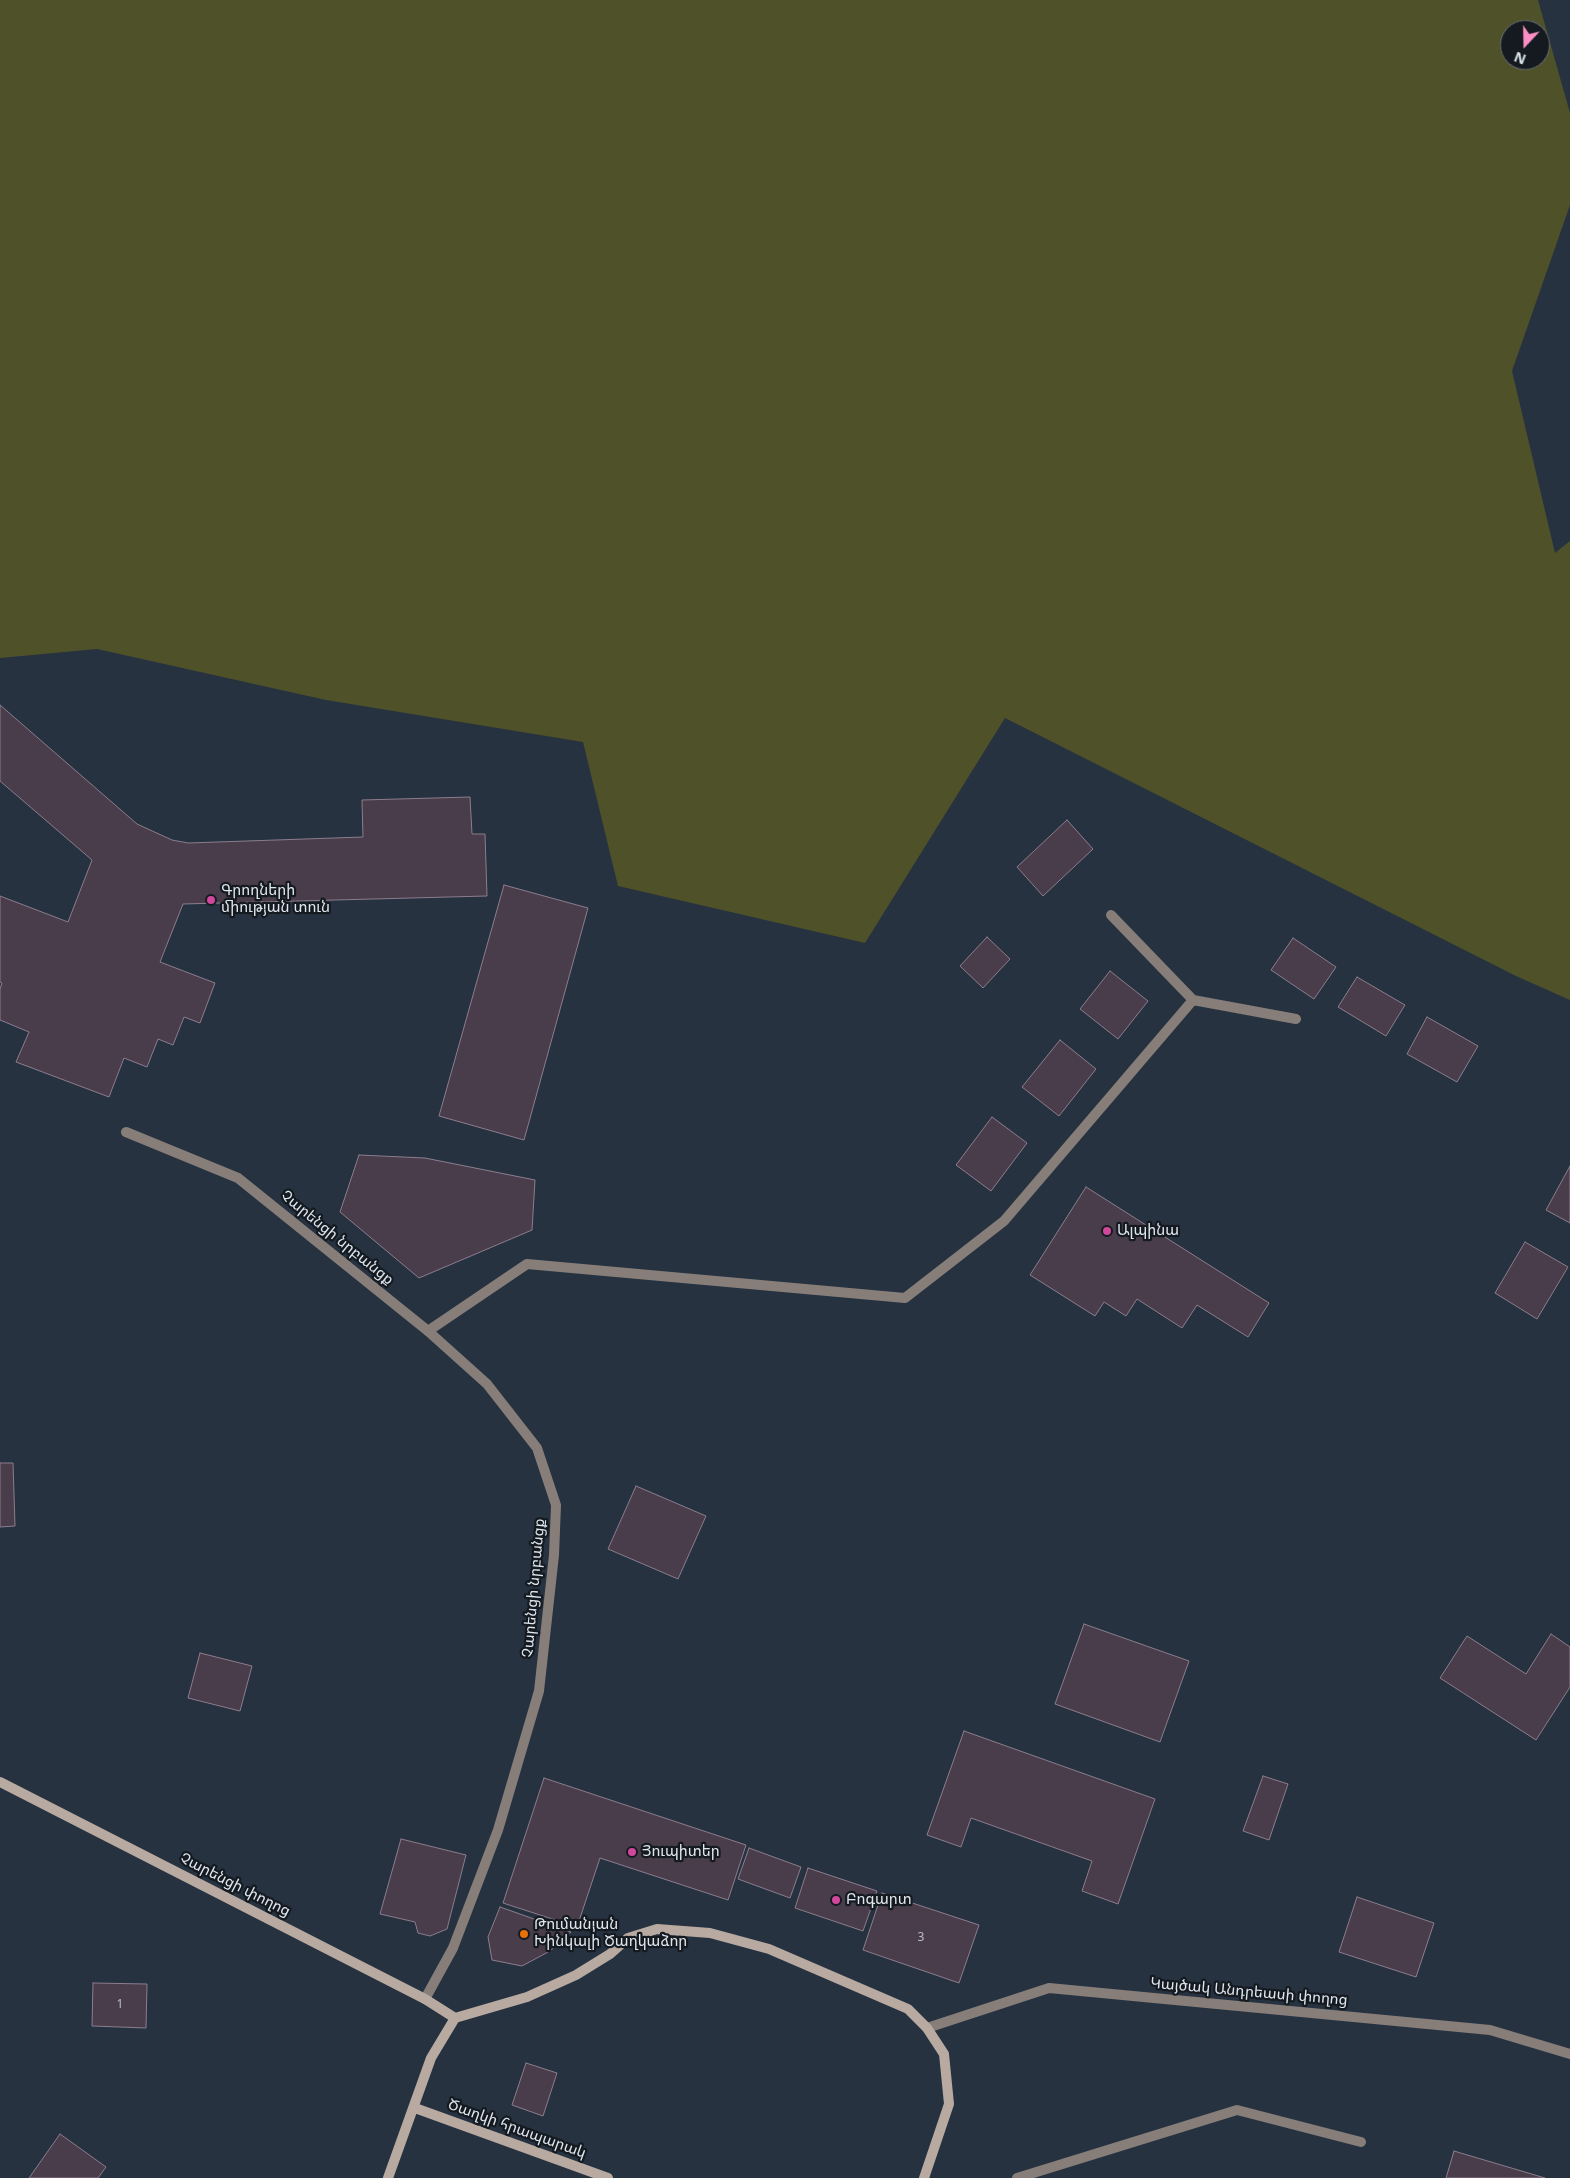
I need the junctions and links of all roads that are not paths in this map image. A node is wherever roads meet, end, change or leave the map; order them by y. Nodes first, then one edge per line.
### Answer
1 (1111, 915) dead end
2 (1193, 1000) junction
3 (1296, 1020) dead end
4 (126, 1132) dead end
5 (428, 1331) junction
6 (0, 1782) edge
7 (425, 1998) junction
8 (455, 2018) junction
9 (927, 2028) junction
10 (1570, 2054) edge
11 (415, 2108) junction
12 (1362, 2142) dead end
13 (388, 2178) edge
14 (608, 2178) edge
15 (924, 2178) edge
16 (1017, 2178) edge

1 - 2 street
2 - 3 street
2 - 5 street
4 - 5 street, Չարենցի նրբանցք
5 - 7 street, Չարենցի նրբանցք
6 - 7 main road, Չարենցի փողոց
7 - 8 main road, Չարենցի փողոց
8 - 9 main road
8 - 11 main road
9 - 10 street, Կայծակ Անդրեասի փողոց
9 - 15 main road
11 - 13 main road
11 - 14 main road, Ծաղկի հրապարակ
12 - 16 street

